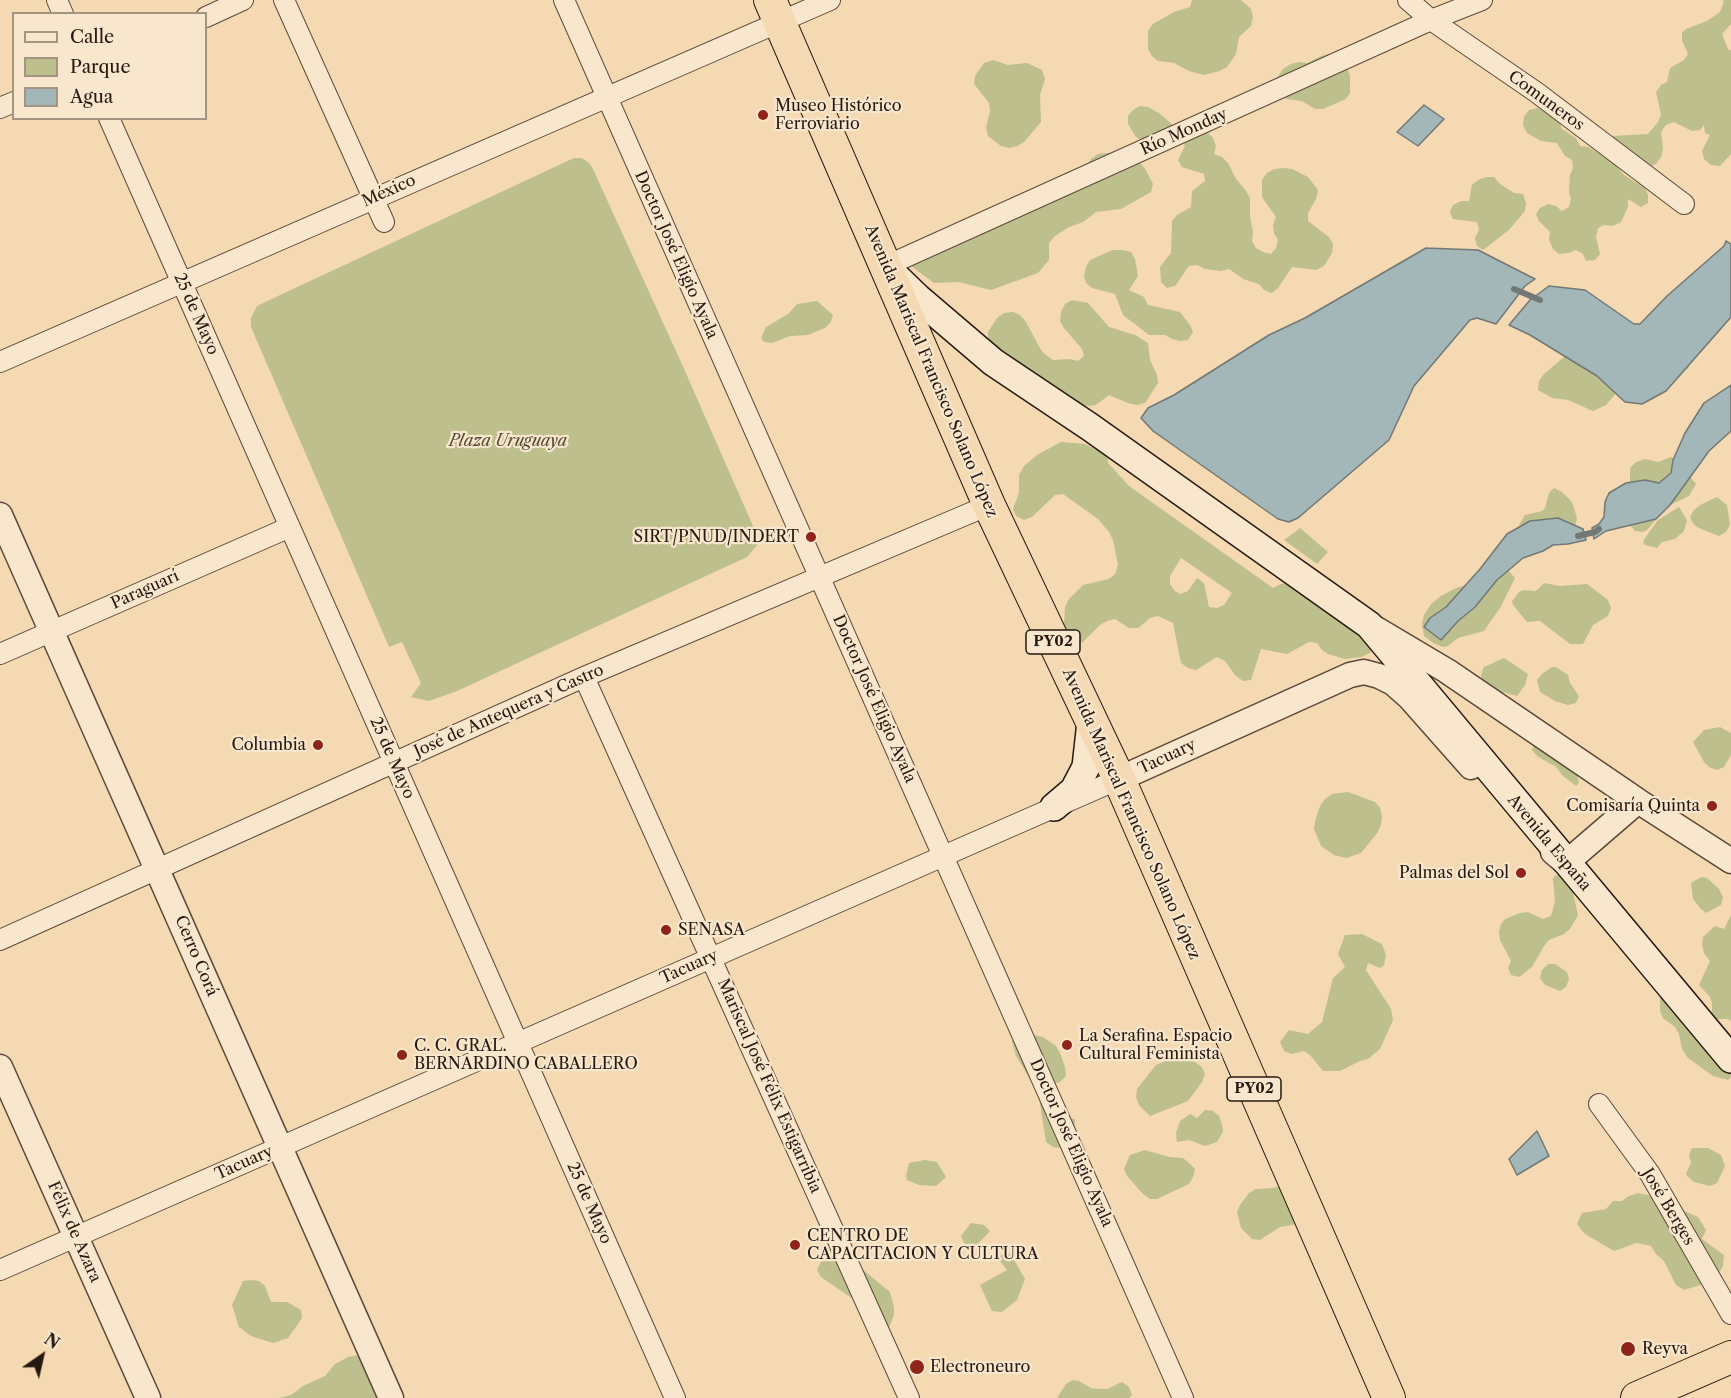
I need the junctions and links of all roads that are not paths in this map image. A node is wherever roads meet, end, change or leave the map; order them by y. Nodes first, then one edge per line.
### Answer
1 (243, 0) edge
2 (284, 0) edge
3 (564, 0) edge
4 (830, 0) edge
5 (1408, 0) edge
6 (1482, 0) edge
7 (207, 17) edge
8 (775, 19) edge
9 (1431, 20) junction
10 (606, 96) junction
11 (110, 120) edge
12 (372, 199) junction
13 (1684, 204) dead end
14 (384, 222) dead end
15 (886, 266) junction
16 (182, 282) junction
17 (0, 362) edge
18 (988, 506) junction
19 (0, 514) edge
20 (290, 527) junction
21 (820, 577) junction
22 (1368, 625) junction
23 (52, 631) junction
24 (0, 654) edge
25 (584, 677) junction
26 (1091, 722) junction
27 (394, 762) junction
28 (1119, 779) junction
29 (1638, 801) junction
30 (1054, 807) junction
31 (944, 855) junction
32 (1731, 861) edge
33 (1566, 863) junction
34 (158, 869) junction
35 (0, 940) edge
36 (711, 958) junction
37 (518, 1042) junction
38 (1731, 1059) edge
39 (0, 1066) edge
40 (1599, 1104) dead end
41 (279, 1147) junction
42 (76, 1237) junction
43 (0, 1270) edge
44 (1731, 1314) edge
45 (1731, 1357) edge
46 (148, 1398) edge
47 (392, 1398) edge
48 (675, 1398) edge
49 (909, 1398) edge
50 (1183, 1398) edge
51 (1389, 1398) edge
52 (1637, 1398) edge

1 - 7 street
2 - 12 street
3 - 10 street, Doctor José Eligio Ayala
4 - 8 street, México
5 - 9 street, Comuneros
6 - 9 street, Río Monday
8 - 10 street, México
8 - 15 highway, Avenida Mariscal Francisco Solano López / PY02
9 - 13 street, Comuneros
9 - 15 street, Río Monday
10 - 12 street, México
10 - 21 street, Doctor José Eligio Ayala
11 - 16 street, 25 de Mayo
12 - 14 street
12 - 16 street, México
15 - 18 highway, Avenida Mariscal Francisco Solano López / PY02
15 - 22 main road, PY02
16 - 17 street, México
16 - 20 street, 25 de Mayo
18 - 21 street, José de Antequera y Castro
18 - 26 highway, Avenida Mariscal Francisco Solano López / PY02
19 - 23 street, Cerro Corá
20 - 23 street, Paraguarí
20 - 27 street, 25 de Mayo
21 - 25 street, José de Antequera y Castro
21 - 31 street, Doctor José Eligio Ayala
22 - 29 street
22 - 33 main road, Avenida España / PY02
23 - 24 street, Paraguarí
23 - 34 street, Cerro Corá
25 - 27 street, José de Antequera y Castro
25 - 36 street, Mariscal José Félix Estigarribia
26 - 28 highway, Avenida Mariscal Francisco Solano López / PY02
26 - 30 main road
27 - 34 street, José de Antequera y Castro
27 - 37 street, 25 de Mayo
28 - 30 street, Tacuary
28 - 33 street, Tacuary
28 - 51 highway, Avenida Mariscal Francisco Solano López / PY02
29 - 32 street
29 - 33 street
30 - 31 street, Tacuary
31 - 36 street, Tacuary
31 - 50 street, Doctor José Eligio Ayala
33 - 38 main road, Avenida España / PY02
34 - 35 street, José de Antequera y Castro
34 - 41 street, Cerro Corá
36 - 37 street, Tacuary
36 - 49 street, Mariscal José Félix Estigarribia
37 - 41 street, Tacuary
37 - 48 street, 25 de Mayo
39 - 42 street, Félix de Azara
40 - 44 street, José Berges
41 - 42 street, Tacuary
41 - 47 street, Cerro Corá
42 - 43 street, Tacuary
42 - 46 street, Félix de Azara
45 - 52 highway

